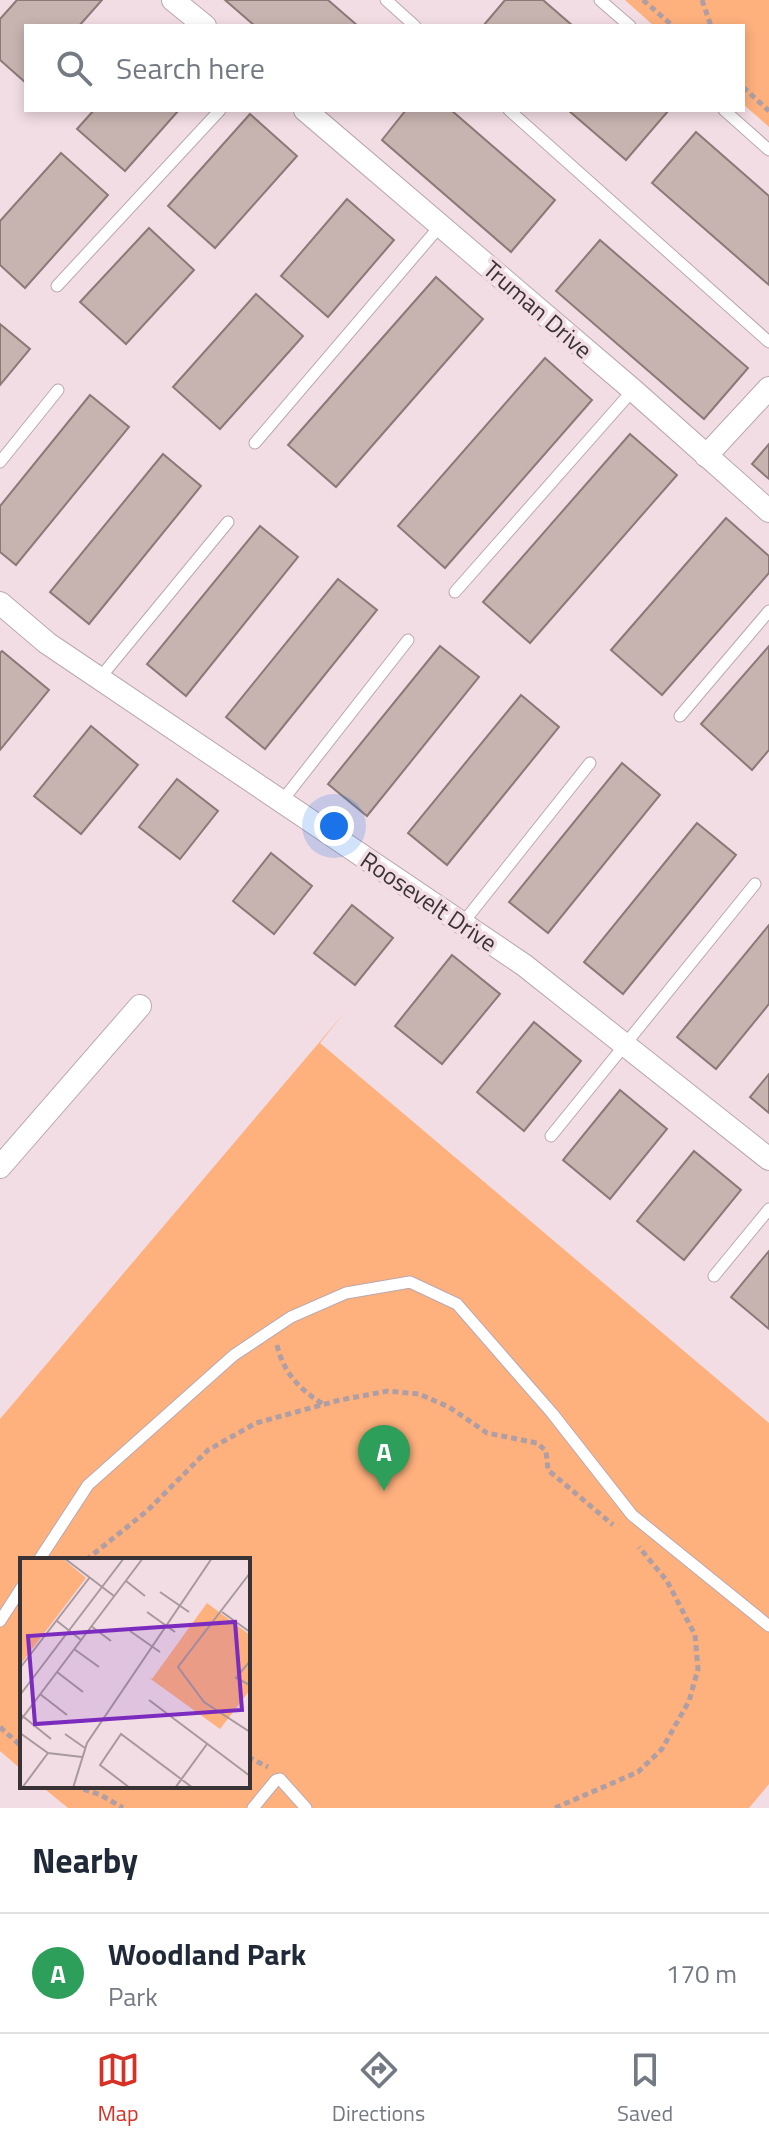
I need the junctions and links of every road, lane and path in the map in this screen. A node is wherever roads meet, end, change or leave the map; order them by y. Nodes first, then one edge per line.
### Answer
1 (173, 0) edge
2 (386, 0) edge
3 (600, 0) edge
4 (643, 0) edge
5 (702, 0) edge
6 (203, 24) edge
7 (413, 24) edge
8 (628, 24) edge
9 (671, 24) edge
10 (710, 24) edge
11 (745, 88) edge
12 (769, 111) edge
13 (218, 112) edge
14 (307, 112) edge
15 (511, 112) edge
16 (726, 112) edge
17 (769, 150) edge
18 (440, 226) junction
19 (57, 286) dead end
20 (769, 342) edge
21 (769, 388) edge
22 (58, 390) dead end
23 (633, 390) junction
24 (255, 443) dead end
25 (706, 456) junction
26 (0, 462) edge
27 (769, 511) edge
28 (228, 522) dead end
29 (455, 592) dead end
30 (0, 603) edge
31 (769, 611) edge
32 (408, 640) dead end
33 (99, 679) junction
34 (680, 716) dead end
35 (590, 763) dead end
36 (282, 801) junction
37 (755, 884) dead end
38 (462, 924) junction
39 (140, 1006) dead end
40 (627, 1045) junction
41 (551, 1136) dead end
42 (769, 1159) edge
43 (0, 1167) edge
44 (769, 1209) edge
45 (714, 1276) dead end
46 (275, 1328) junction
47 (324, 1405) junction
48 (624, 1534) dead end
49 (633, 1543) dead end
50 (40, 1558) edge
51 (88, 1558) edge
52 (20, 1590) edge
53 (0, 1621) edge
54 (769, 1626) edge
55 (0, 1727) edge
56 (20, 1745) edge
57 (80, 1788) edge
58 (123, 1808) edge
59 (253, 1808) edge
60 (306, 1808) edge
61 (555, 1808) edge

1 - 6 street
2 - 7 lane
3 - 8 lane
4 - 9 path
5 - 10 path
11 - 12 path
13 - 19 lane
14 - 18 street, Truman Drive
15 - 20 lane
16 - 17 lane
18 - 23 street, Truman Drive
18 - 24 lane
21 - 25 street
22 - 26 lane
23 - 25 street, Truman Drive
23 - 29 lane
25 - 27 street, Truman Drive
28 - 33 lane
30 - 33 street, Roosevelt Drive
31 - 34 lane
32 - 36 lane
33 - 36 street, Roosevelt Drive
35 - 38 lane
36 - 38 street, Roosevelt Drive
37 - 40 lane
38 - 40 street, Roosevelt Drive
39 - 43 street
40 - 41 lane
40 - 42 street, Roosevelt Drive
44 - 45 lane
46 - 47 path
46 - 50 lane
46 - 54 lane
47 - 48 path
47 - 51 path
49 - 61 path
52 - 53 lane
55 - 56 path
57 - 58 path
59 - 60 lane

